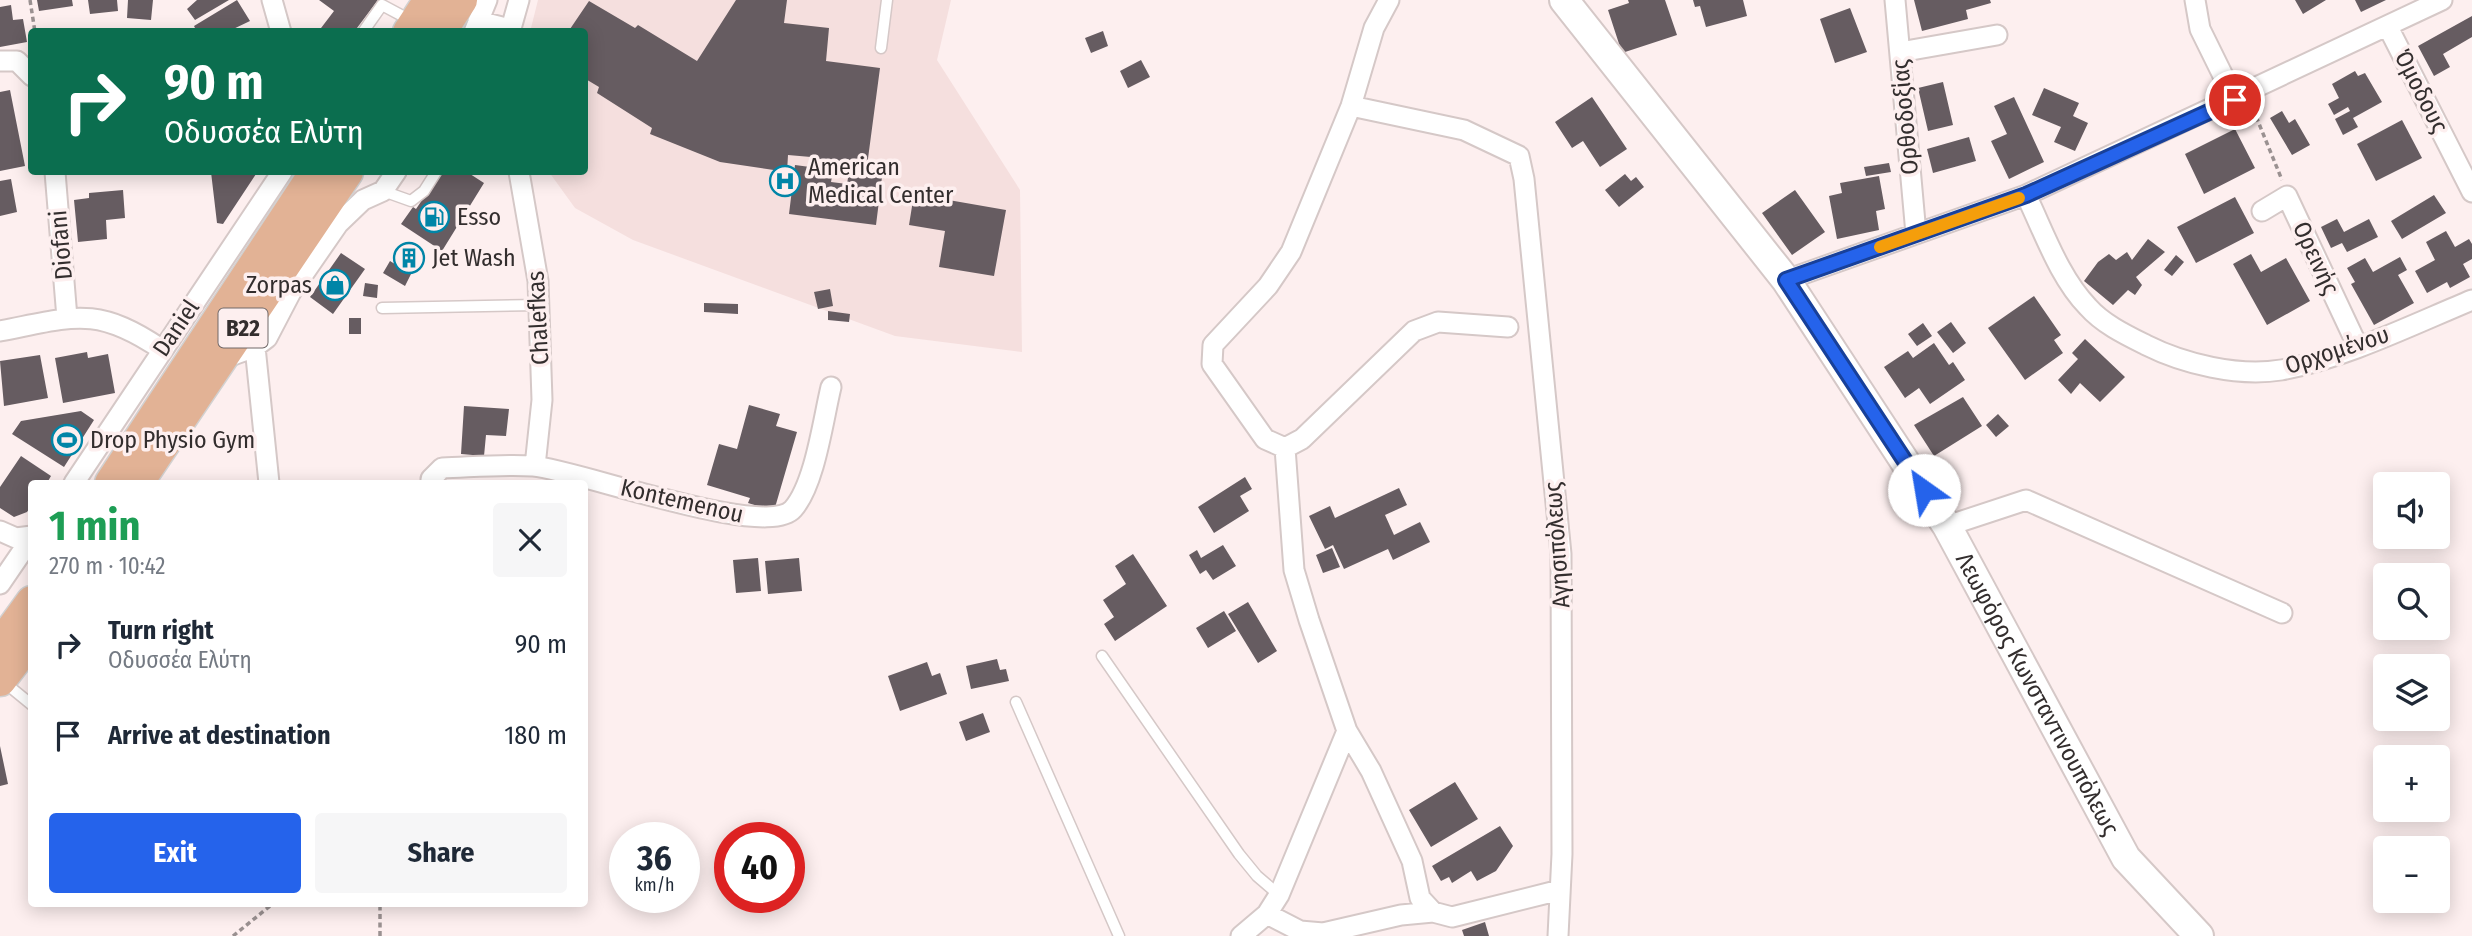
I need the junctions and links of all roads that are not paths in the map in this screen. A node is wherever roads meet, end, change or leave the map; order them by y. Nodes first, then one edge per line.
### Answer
1 (272, 0) edge
2 (487, 0) edge
3 (519, 0) edge
4 (887, 0) edge
5 (1389, 0) edge
6 (1564, 0) edge
7 (1895, 0) edge
8 (2195, 0) edge
9 (2442, 0) edge
10 (471, 18) edge
11 (424, 21) edge
12 (2388, 27) junction
13 (280, 28) edge
14 (366, 28) edge
15 (504, 28) edge
16 (511, 28) edge
17 (1997, 35) dead end
18 (881, 48) dead end
19 (1900, 52) junction
20 (3, 61) edge
21 (28, 72) edge
22 (2241, 97) junction
23 (1351, 106) junction
24 (55, 175) edge
25 (346, 175) edge
26 (394, 175) edge
27 (434, 175) edge
28 (520, 175) edge
29 (296, 177) edge
30 (383, 191) junction
31 (2472, 192) edge
32 (2026, 195) junction
33 (2262, 211) dead end
34 (1916, 234) junction
35 (1786, 280) junction
36 (2472, 300) edge
37 (539, 305) junction
38 (382, 308) dead end
39 (67, 318) junction
40 (1508, 327) dead end
41 (0, 331) edge
42 (255, 347) junction
43 (2358, 347) junction
44 (161, 349) junction
45 (221, 359) junction
46 (831, 387) dead end
47 (1285, 448) junction
48 (535, 467) junction
49 (437, 475) edge
50 (76, 480) edge
51 (113, 480) edge
52 (139, 480) edge
53 (270, 480) edge
54 (1947, 526) junction
55 (0, 531) edge
56 (28, 536) edge
57 (28, 543) edge
58 (0, 584) edge
59 (28, 608) edge
60 (2282, 613) dead end
61 (28, 643) edge
62 (0, 646) edge
63 (1102, 656) dead end
64 (0, 680) edge
65 (28, 702) edge
66 (1016, 702) dead end
67 (1347, 731) junction
68 (1560, 890) junction
69 (1279, 895) junction
70 (1433, 912) junction
71 (1267, 914) junction
72 (1119, 936) edge
73 (1241, 936) edge
74 (1558, 936) edge
75 (2199, 936) edge

1 - 13 street
2 - 10 street
3 - 16 street
4 - 18 lane
5 - 23 street
6 - 35 street, Λεωφόρος Κωνσταντινουπόλεως
7 - 19 street, Ορθοδοξίας
8 - 22 street
9 - 12 street
10 - 11 main road
10 - 15 street
11 - 14 lane
12 - 22 street
12 - 31 street, Όμοδους
17 - 19 street
19 - 34 street, Ορθοδοξίας
20 - 21 street
22 - 32 street
23 - 47 street
23 - 68 street, Αγησιπόλεως
24 - 39 street, Diofani
25 - 45 main road, B22
26 - 30 street
27 - 30 lane
28 - 37 street, Chalefkas
29 - 44 street, Daniel
29 - 51 main road, B22
30 - 42 street
32 - 34 street
32 - 43 street, Ορχομένου
33 - 43 street, Ορεινής
34 - 35 street
35 - 54 street, Λεωφόρος Κωνσταντινουπόλεως
36 - 43 street, Ορχομένου
37 - 38 lane
37 - 48 street, Chalefkas
39 - 41 street
39 - 44 street
40 - 47 street
42 - 45 street
42 - 53 street
44 - 50 street, Daniel
45 - 52 main road, B22
46 - 48 street, Kontemenou
47 - 67 street
48 - 49 street, Kontemenou
54 - 60 street
54 - 75 street, Λεωφόρος Κωνσταντινουπόλεως
55 - 56 street
57 - 58 street
59 - 62 main road
61 - 64 main road
63 - 69 lane
64 - 65 lane
66 - 72 lane
67 - 69 street
67 - 70 street
68 - 70 street
68 - 74 street, Αγησιπόλεως
69 - 71 street
70 - 71 street
71 - 73 street

